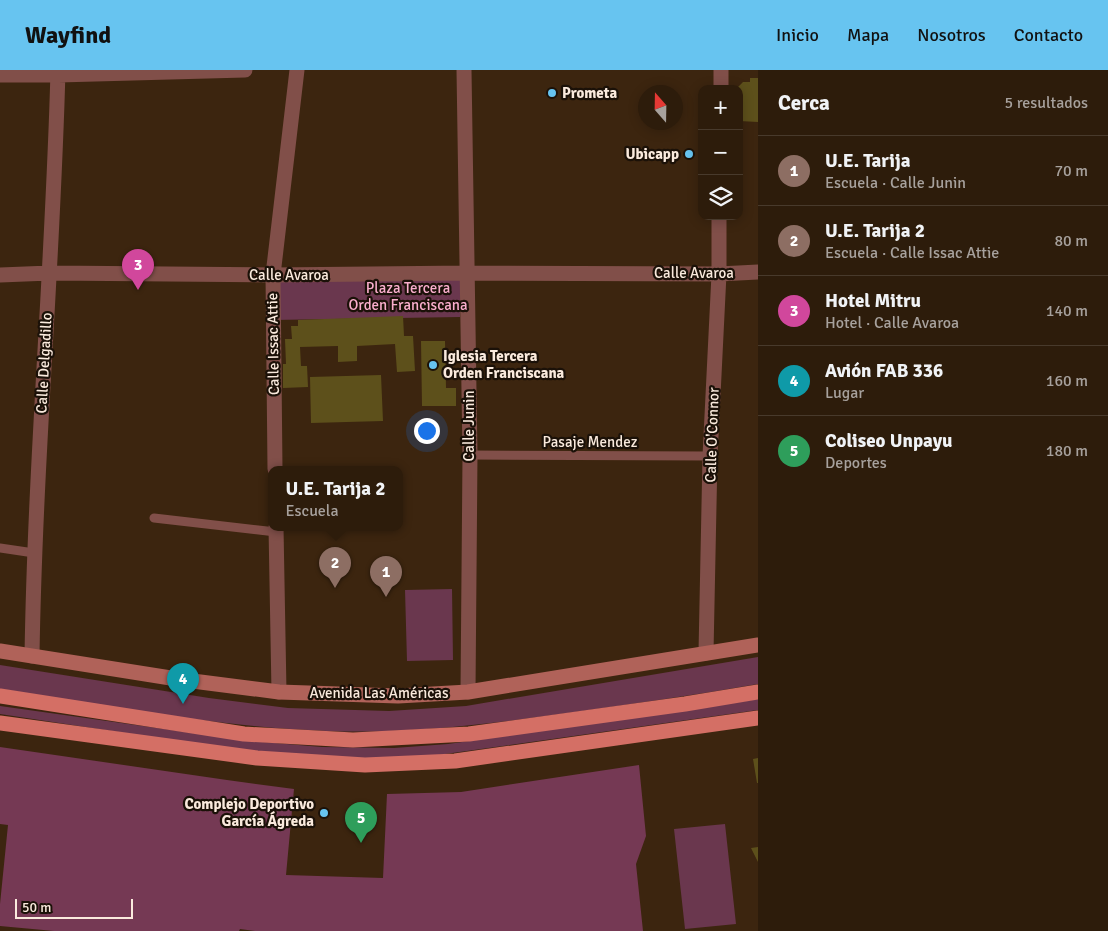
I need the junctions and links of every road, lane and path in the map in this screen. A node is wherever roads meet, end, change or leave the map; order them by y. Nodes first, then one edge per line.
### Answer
1 (245, 70) edge
2 (297, 70) edge
3 (464, 70) edge
4 (721, 70) edge
5 (58, 73) edge
6 (0, 75) edge
7 (721, 85) edge
8 (719, 220) edge
9 (468, 272) junction
10 (758, 272) edge
11 (50, 273) junction
12 (719, 274) junction
13 (0, 275) edge
14 (272, 276) junction
15 (470, 455) junction
16 (710, 456) junction
17 (275, 466) edge
18 (154, 518) dead end
19 (268, 529) edge
20 (276, 531) edge
21 (0, 548) edge
22 (34, 553) junction
23 (758, 645) edge
24 (0, 651) edge
25 (706, 653) junction
26 (32, 656) junction
27 (279, 692) junction
28 (468, 692) junction
29 (758, 692) edge
30 (0, 696) edge
31 (758, 718) edge
32 (0, 723) edge

1 - 5 street
2 - 14 street, Calle Issac Attie
3 - 9 street, Calle Junin
4 - 7 street
5 - 6 street
5 - 11 street, Calle Delgadillo
8 - 12 street, Calle O'Connor
9 - 12 street, Calle Avaroa
9 - 14 street, Calle Avaroa
9 - 15 street, Calle Junin
10 - 12 street, Calle Avaroa
11 - 13 street, Calle Avaroa
11 - 14 street, Calle Avaroa
11 - 22 street, Calle Delgadillo
12 - 16 street, Calle O'Connor
14 - 17 street, Calle Issac Attie
15 - 16 lane, Pasaje Mendez
15 - 28 street, Calle Junin
16 - 25 street, Calle O'Connor
18 - 19 lane
20 - 27 street
21 - 22 lane
22 - 26 street, Calle Delgadillo
23 - 25 street, Avenida Las Américas
24 - 26 street, Avenida Las Américas
25 - 28 street, Avenida Las Américas
26 - 27 street, Avenida Las Américas
27 - 28 street, Avenida Las Américas
29 - 30 main road
31 - 32 main road

